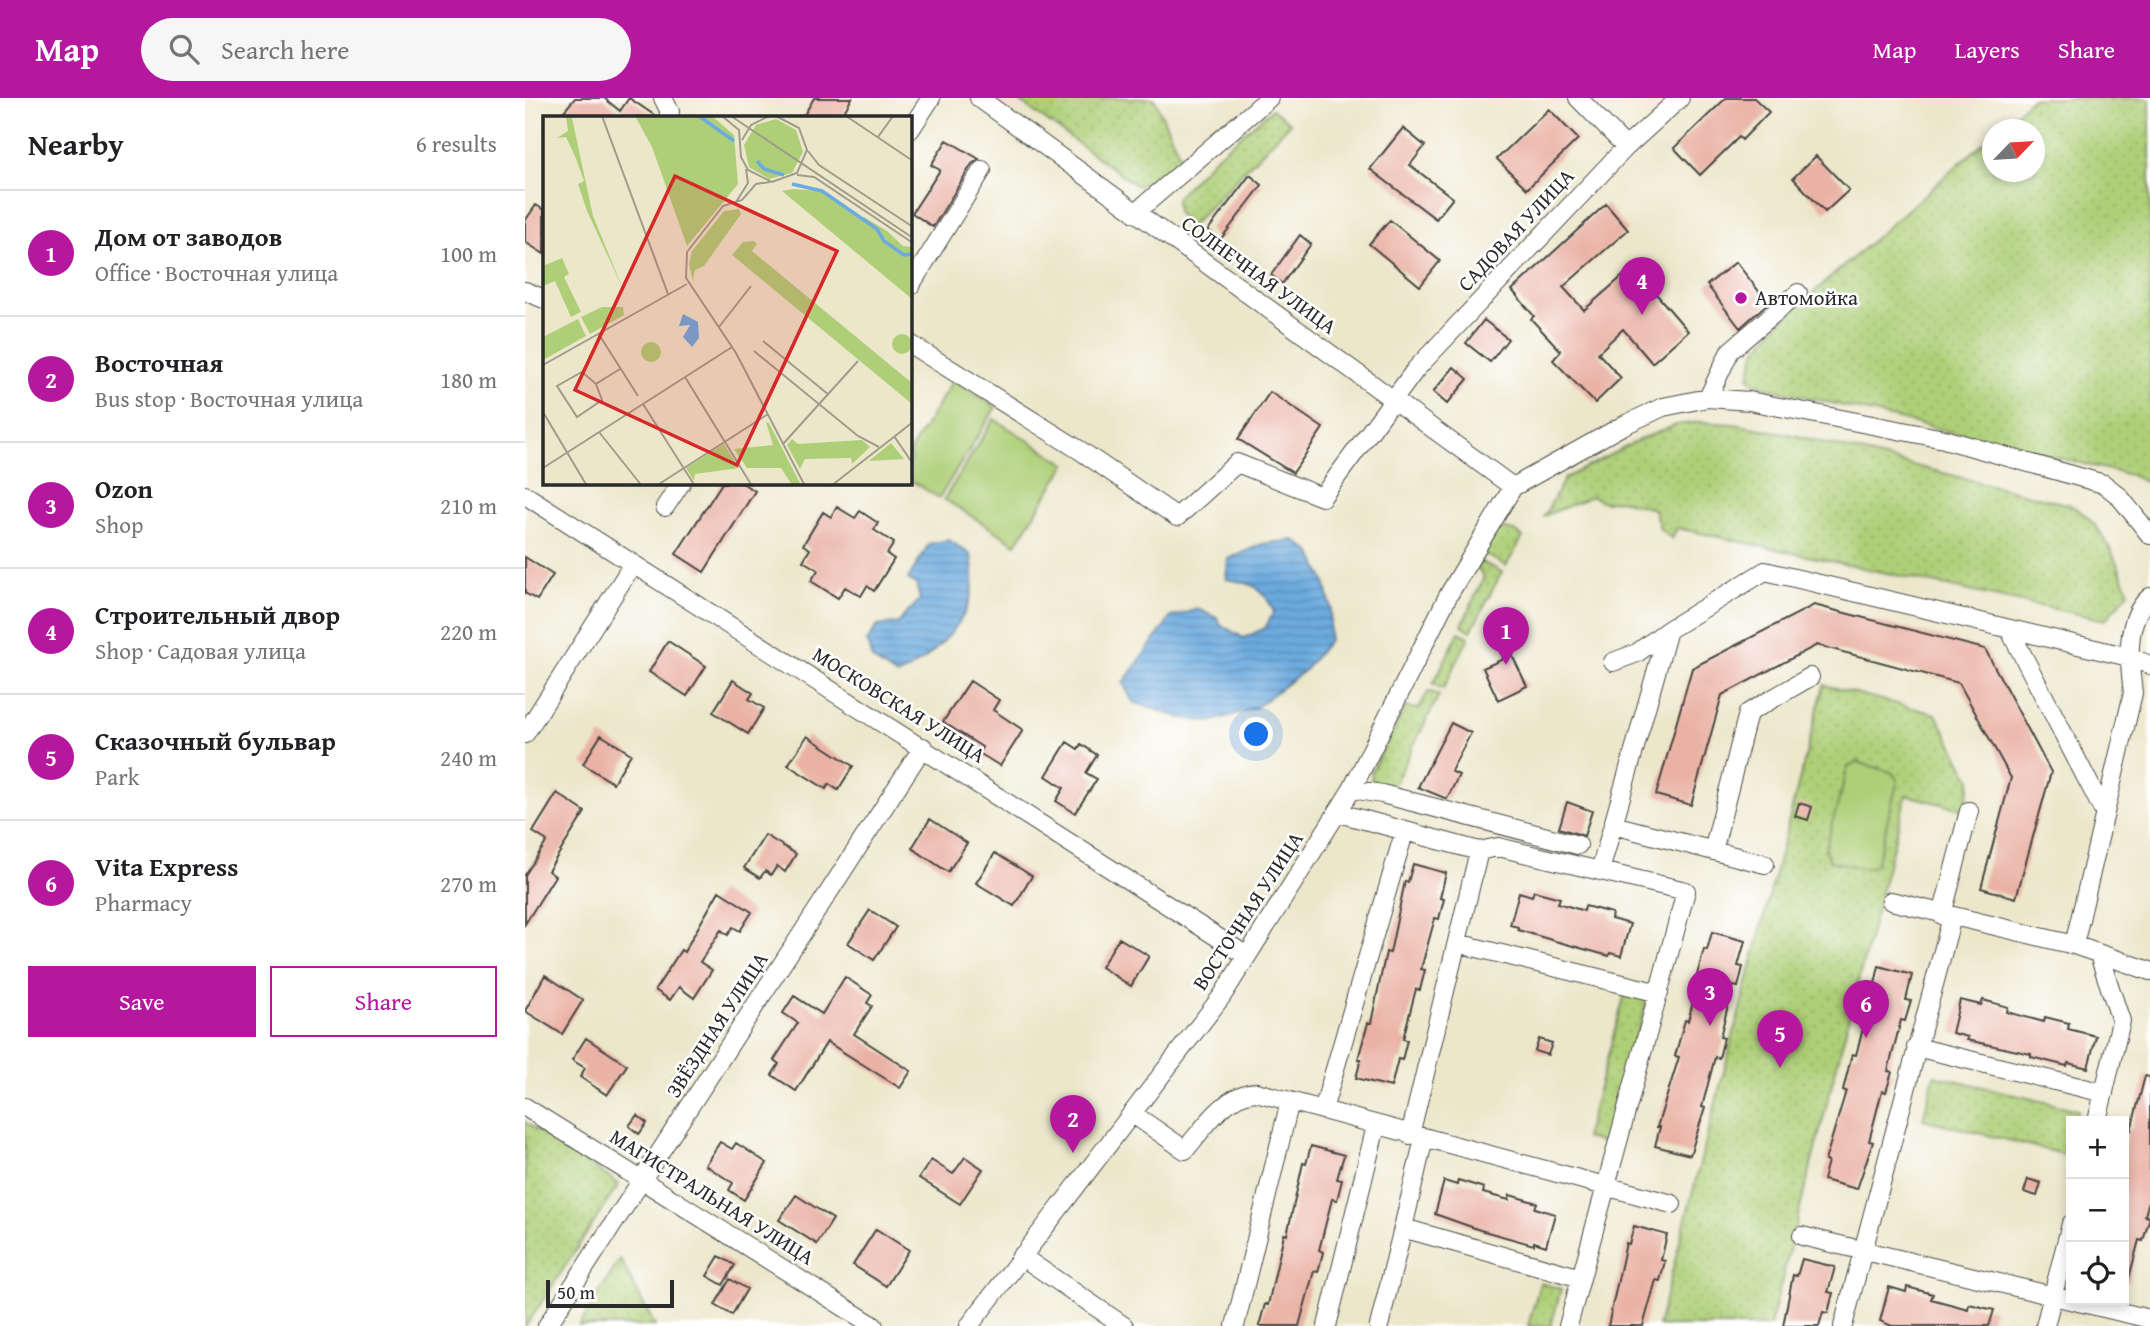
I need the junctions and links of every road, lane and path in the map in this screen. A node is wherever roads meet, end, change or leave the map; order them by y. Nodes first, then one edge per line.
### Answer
1 (663, 98) edge
2 (931, 98) edge
3 (979, 98) edge
4 (1269, 98) edge
5 (1578, 98) edge
6 (1680, 98) edge
7 (669, 116) edge
8 (912, 127) edge
9 (1626, 147) junction
10 (982, 170) dead end
11 (1135, 213) junction
12 (912, 283) edge
13 (525, 291) edge
14 (1798, 293) dead end
15 (543, 299) edge
16 (912, 345) edge
17 (1708, 398) junction
18 (1392, 400) junction
19 (680, 485) edge
20 (1513, 487) junction
21 (525, 495) edge
22 (665, 507) dead end
23 (2150, 535) edge
24 (633, 564) junction
25 (2150, 597) edge
26 (1668, 629) junction
27 (2009, 629) junction
28 (2129, 657) junction
29 (1613, 662) dead end
30 (2150, 666) edge
31 (1810, 677) dead end
32 (525, 734) edge
33 (923, 747) junction
34 (1352, 789) junction
35 (1969, 811) dead end
36 (1339, 813) junction
37 (2105, 814) junction
38 (1613, 825) junction
39 (1404, 833) junction
40 (1578, 845) dead end
41 (1713, 851) junction
42 (1479, 852) junction
43 (1765, 864) dead end
44 (1600, 871) junction
45 (1891, 901) dead end
46 (1947, 916) junction
47 (1457, 943) junction
48 (2074, 945) junction
49 (2099, 955) junction
50 (1247, 956) junction
51 (2150, 971) edge
52 (1658, 993) junction
53 (1916, 1047) junction
54 (2103, 1093) junction
55 (1290, 1101) junction
56 (525, 1107) edge
57 (1323, 1111) junction
58 (1133, 1114) junction
59 (2098, 1116) edge
60 (1376, 1126) junction
61 (1417, 1137) junction
62 (643, 1181) junction
63 (1606, 1186) junction
64 (1672, 1204) dead end
65 (1402, 1228) junction
66 (1802, 1236) dead end
67 (2067, 1242) edge
68 (1861, 1251) junction
69 (1021, 1256) junction
70 (1581, 1278) junction
71 (2053, 1298) junction
72 (2148, 1317) edge
73 (547, 1326) edge
74 (874, 1326) edge
75 (969, 1326) edge
76 (1124, 1326) edge
77 (1235, 1326) edge
78 (1327, 1326) edge
79 (1379, 1326) edge
80 (1568, 1326) edge
81 (1843, 1326) edge
82 (2045, 1326) edge

1 - 7 street
2 - 8 street
3 - 11 street, СОЛНЕЧНАЯ УЛИЦА
4 - 11 street
5 - 9 street
6 - 9 street, САДОВАЯ УЛИЦА
9 - 18 street, САДОВАЯ УЛИЦА
10 - 12 street
11 - 18 street, СОЛНЕЧНАЯ УЛИЦА
13 - 15 street
14 - 17 street
16 - 18 street, САДОВАЯ УЛИЦА
17 - 20 street
17 - 23 street
18 - 20 street, СОЛНЕЧНАЯ УЛИЦА
19 - 22 street
20 - 34 street, ВОСТОЧНАЯ УЛИЦА
21 - 24 street, МОСКОВСКАЯ УЛИЦА
24 - 32 street
24 - 33 street, МОСКОВСКАЯ УЛИЦА
25 - 28 street
26 - 27 street
26 - 29 street
26 - 38 street
27 - 28 street
27 - 37 street
28 - 30 street
28 - 37 street
31 - 41 street
33 - 50 street, МОСКОВСКАЯ УЛИЦА
33 - 62 street, ЗВЁЗДНАЯ УЛИЦА
34 - 36 street, ВОСТОЧНАЯ УЛИЦА
34 - 40 street
35 - 46 street
36 - 39 street
36 - 50 street, ВОСТОЧНАЯ УЛИЦА
37 - 48 street
38 - 41 street
38 - 44 street
39 - 42 street
39 - 57 street
41 - 43 street
42 - 44 street
42 - 47 street
44 - 52 street
45 - 46 street
46 - 48 street
46 - 53 street
47 - 52 street
47 - 61 street
48 - 49 street
49 - 51 street
49 - 54 street
50 - 58 street, ВОСТОЧНАЯ УЛИЦА
52 - 63 street
53 - 54 street
53 - 68 street
54 - 59 street
55 - 57 street
55 - 58 street
55 - 77 street
56 - 62 street, МАГИСТРАЛЬНАЯ УЛИЦА
57 - 60 street
58 - 69 street, ВОСТОЧНАЯ УЛИЦА
60 - 61 street
60 - 78 street
61 - 63 street
61 - 65 street
62 - 73 street, ЗВЁЗДНАЯ УЛИЦА
62 - 74 street, МАГИСТРАЛЬНАЯ УЛИЦА
63 - 64 street
63 - 70 street
65 - 70 street
65 - 79 street
66 - 68 street
67 - 71 street
68 - 71 street
68 - 81 street
69 - 75 street, ВОСТОЧНАЯ УЛИЦА
69 - 76 street
70 - 80 street
71 - 72 street
71 - 82 street

